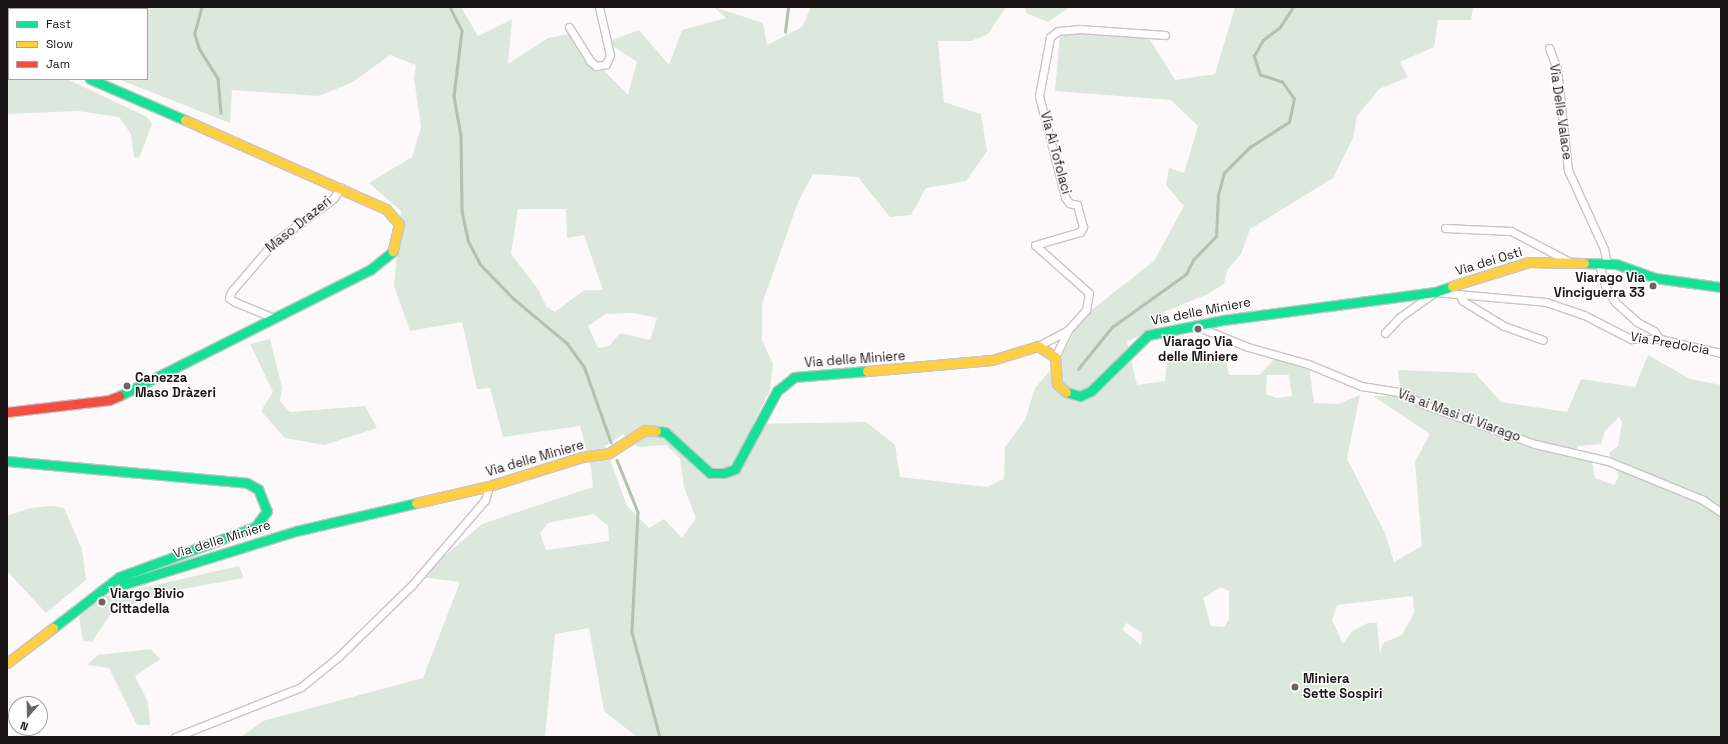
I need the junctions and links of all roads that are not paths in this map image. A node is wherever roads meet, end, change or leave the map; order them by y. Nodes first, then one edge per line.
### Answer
1 (599, 7) edge
2 (569, 27) dead end
3 (1165, 35) dead end
4 (1550, 48) dead end
5 (92, 80) edge
6 (341, 187) junction
7 (1444, 228) dead end
8 (1572, 263) junction
9 (1603, 264) junction
10 (1721, 287) edge
11 (1435, 292) junction
12 (1459, 294) junction
13 (274, 318) junction
14 (1194, 325) junction
15 (1068, 330) junction
16 (1385, 333) dead end
17 (1543, 340) dead end
18 (1660, 340) junction
19 (1038, 346) junction
20 (1721, 353) edge
21 (1055, 358) junction
22 (7, 412) edge
23 (7, 461) edge
24 (489, 486) junction
25 (1721, 512) edge
26 (119, 577) junction
27 (7, 663) edge
28 (175, 737) edge

1 - 2 street
3 - 15 street, Via Ai Tofolaci
4 - 9 street, Via Delle Valace
5 - 6 street
6 - 13 street, Maso Drazeri
6 - 13 street
7 - 8 street
8 - 9 street, Via dei Osti
8 - 11 street, Via dei Osti
9 - 10 street, Via dei Osti
9 - 18 street, Via Delle Valace
11 - 12 street, Via Predolcia
11 - 14 street, Via delle Miniere
11 - 16 street
12 - 17 street
12 - 18 street, Via Predolcia
13 - 22 street
14 - 21 street, Via delle Miniere
14 - 25 street, Via ai Masi di Viarago
15 - 19 street
15 - 21 street, Via Ai Tofolaci
18 - 20 street, Via Predolcia
19 - 21 street
19 - 24 street, Via delle Miniere
23 - 26 street
24 - 26 street, Via delle Miniere
24 - 28 street
26 - 27 street

